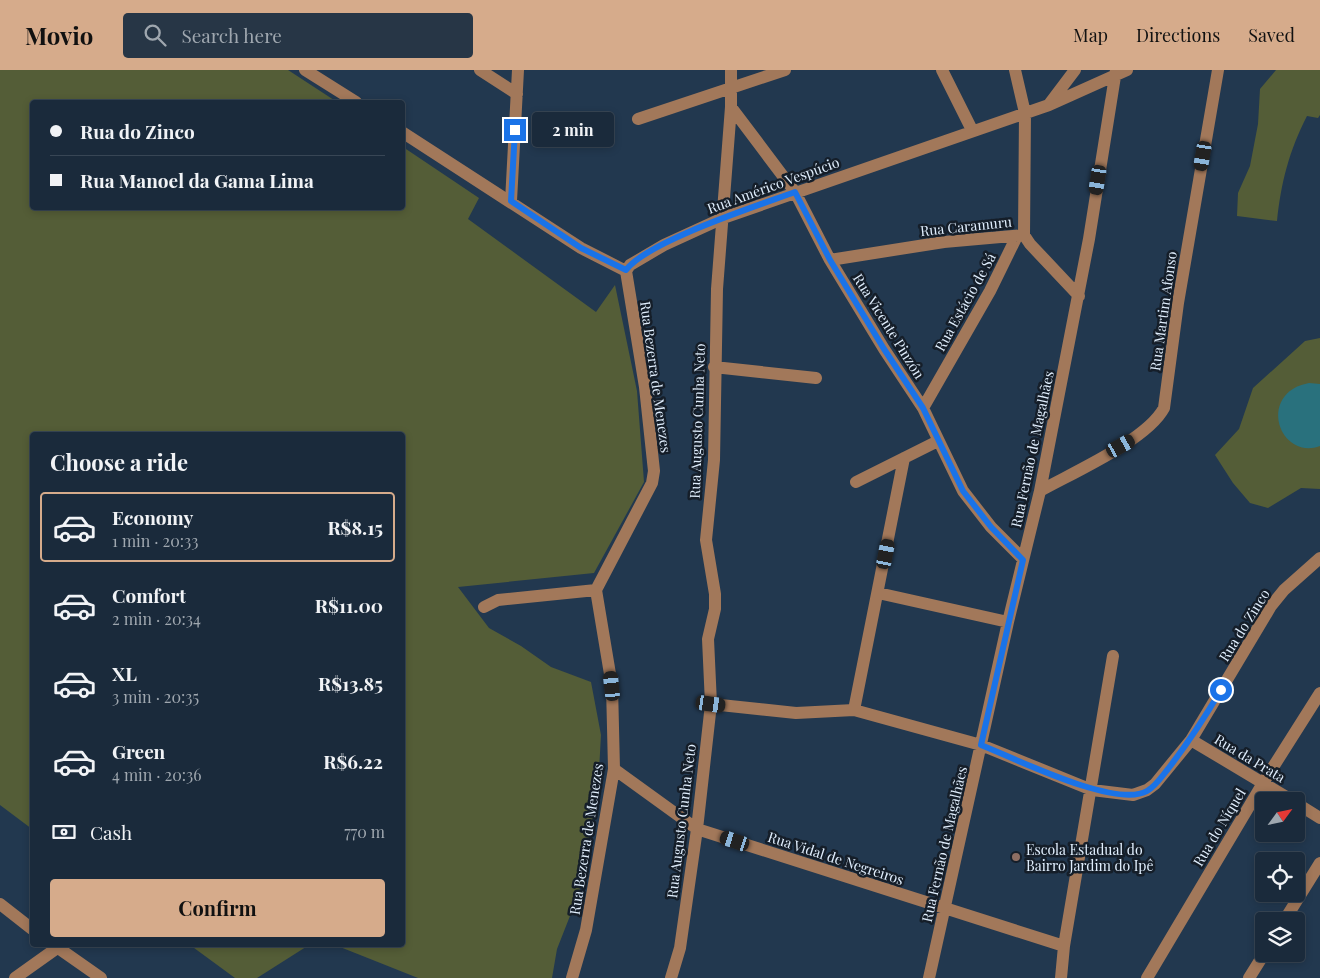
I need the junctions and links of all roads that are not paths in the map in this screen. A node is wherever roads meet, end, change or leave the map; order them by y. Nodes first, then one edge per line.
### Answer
1 (305, 70) edge
2 (480, 70) edge
3 (518, 70) edge
4 (731, 70) edge
5 (786, 70) edge
6 (942, 70) edge
7 (1015, 70) edge
8 (1075, 70) edge
9 (1127, 70) edge
10 (1218, 70) edge
11 (1115, 73) edge
12 (731, 89) junction
13 (517, 94) junction
14 (353, 100) edge
15 (1048, 105) junction
16 (731, 107) junction
17 (1025, 113) junction
18 (638, 119) dead end
19 (972, 130) junction
20 (405, 134) edge
21 (795, 192) junction
22 (511, 201) junction
23 (723, 218) junction
24 (1020, 235) junction
25 (830, 260) junction
26 (626, 270) junction
27 (1079, 296) junction
28 (714, 367) junction
29 (816, 378) dead end
30 (923, 408) junction
31 (938, 441) junction
32 (904, 458) junction
33 (856, 482) dead end
34 (1040, 491) junction
35 (1320, 558) edge
36 (1023, 560) junction
37 (596, 590) junction
38 (878, 593) junction
39 (484, 607) dead end
40 (1008, 622) junction
41 (1114, 656) dead end
42 (1320, 693) edge
43 (711, 704) junction
44 (854, 710) junction
45 (1191, 740) junction
46 (981, 745) junction
47 (614, 769) junction
48 (1263, 783) junction
49 (1092, 790) junction
50 (1278, 792) edge
51 (1305, 809) edge
52 (1320, 818) edge
53 (697, 829) junction
54 (1320, 863) edge
55 (0, 904) edge
56 (944, 909) junction
57 (1290, 912) edge
58 (30, 927) edge
59 (1064, 946) junction
60 (54, 947) edge
61 (56, 947) edge
62 (1259, 962) edge
63 (15, 978) edge
64 (102, 978) edge
65 (572, 978) edge
66 (672, 978) edge
67 (929, 978) edge
68 (1061, 978) edge
69 (1147, 978) edge
70 (1250, 978) edge

1 - 14 street
2 - 13 street
3 - 13 street
4 - 12 street, Rua Augusto Cunha Neto
5 - 12 street
6 - 19 street
7 - 17 street
8 - 15 street
9 - 11 street, Rua Américo Vespúcio
10 - 34 street, Rua Martim Afonso
11 - 15 street, Rua Américo Vespúcio
11 - 27 street, Rua Fernão de Magalhães
12 - 16 street, Rua Augusto Cunha Neto
12 - 18 street
13 - 22 street
15 - 17 street, Rua Américo Vespúcio
16 - 21 street, Rua Vicente Pinzón
16 - 23 street, Rua Augusto Cunha Neto
17 - 19 street, Rua Américo Vespúcio
17 - 24 street
19 - 21 street, Rua Américo Vespúcio
20 - 22 street
21 - 23 street, Rua Américo Vespúcio
21 - 25 street, Rua Vicente Pinzón
22 - 26 street
23 - 26 street, Rua Américo Vespúcio
23 - 28 street, Rua Augusto Cunha Neto
24 - 25 street, Rua Caramuru
24 - 27 street, Rua Caramuru
24 - 30 street, Rua Estácio de Sá
25 - 30 street, Rua Vicente Pinzón
26 - 37 street, Rua Bezerra de Menezes
27 - 34 street, Rua Fernão de Magalhães
28 - 29 street
28 - 43 street, Rua Augusto Cunha Neto
30 - 31 street, Rua Vicente Pinzón
31 - 32 street
31 - 36 street, Rua Vicente Pinzón
32 - 33 street
32 - 38 street
34 - 36 street, Rua Fernão de Magalhães
35 - 45 street, Rua do Zinco
36 - 40 street, Rua Fernão de Magalhães
37 - 39 street
37 - 47 street, Rua Bezerra de Menezes
38 - 40 street
38 - 44 street
40 - 46 street, Rua Fernão de Magalhães
41 - 49 street
42 - 48 street, Rua do Níquel
43 - 44 street, Rua do Zinco
43 - 53 street, Rua Augusto Cunha Neto
44 - 46 street, Rua do Zinco
45 - 48 street, Rua da Prata
45 - 49 street, Rua do Zinco
46 - 49 street, Rua do Zinco
46 - 56 street, Rua Fernão de Magalhães
47 - 53 street, Rua Vidal de Negreiros
47 - 65 street, Rua Bezerra de Menezes
48 - 50 street, Rua da Prata
48 - 69 street, Rua do Níquel
49 - 59 street
51 - 52 street
53 - 56 street, Rua Vidal de Negreiros
53 - 66 street, Rua Augusto Cunha Neto
54 - 57 street
55 - 58 street
56 - 59 street, Rua Vidal de Negreiros
56 - 67 street, Rua Fernão de Magalhães
59 - 68 street
60 - 63 street
61 - 64 street
62 - 70 street

